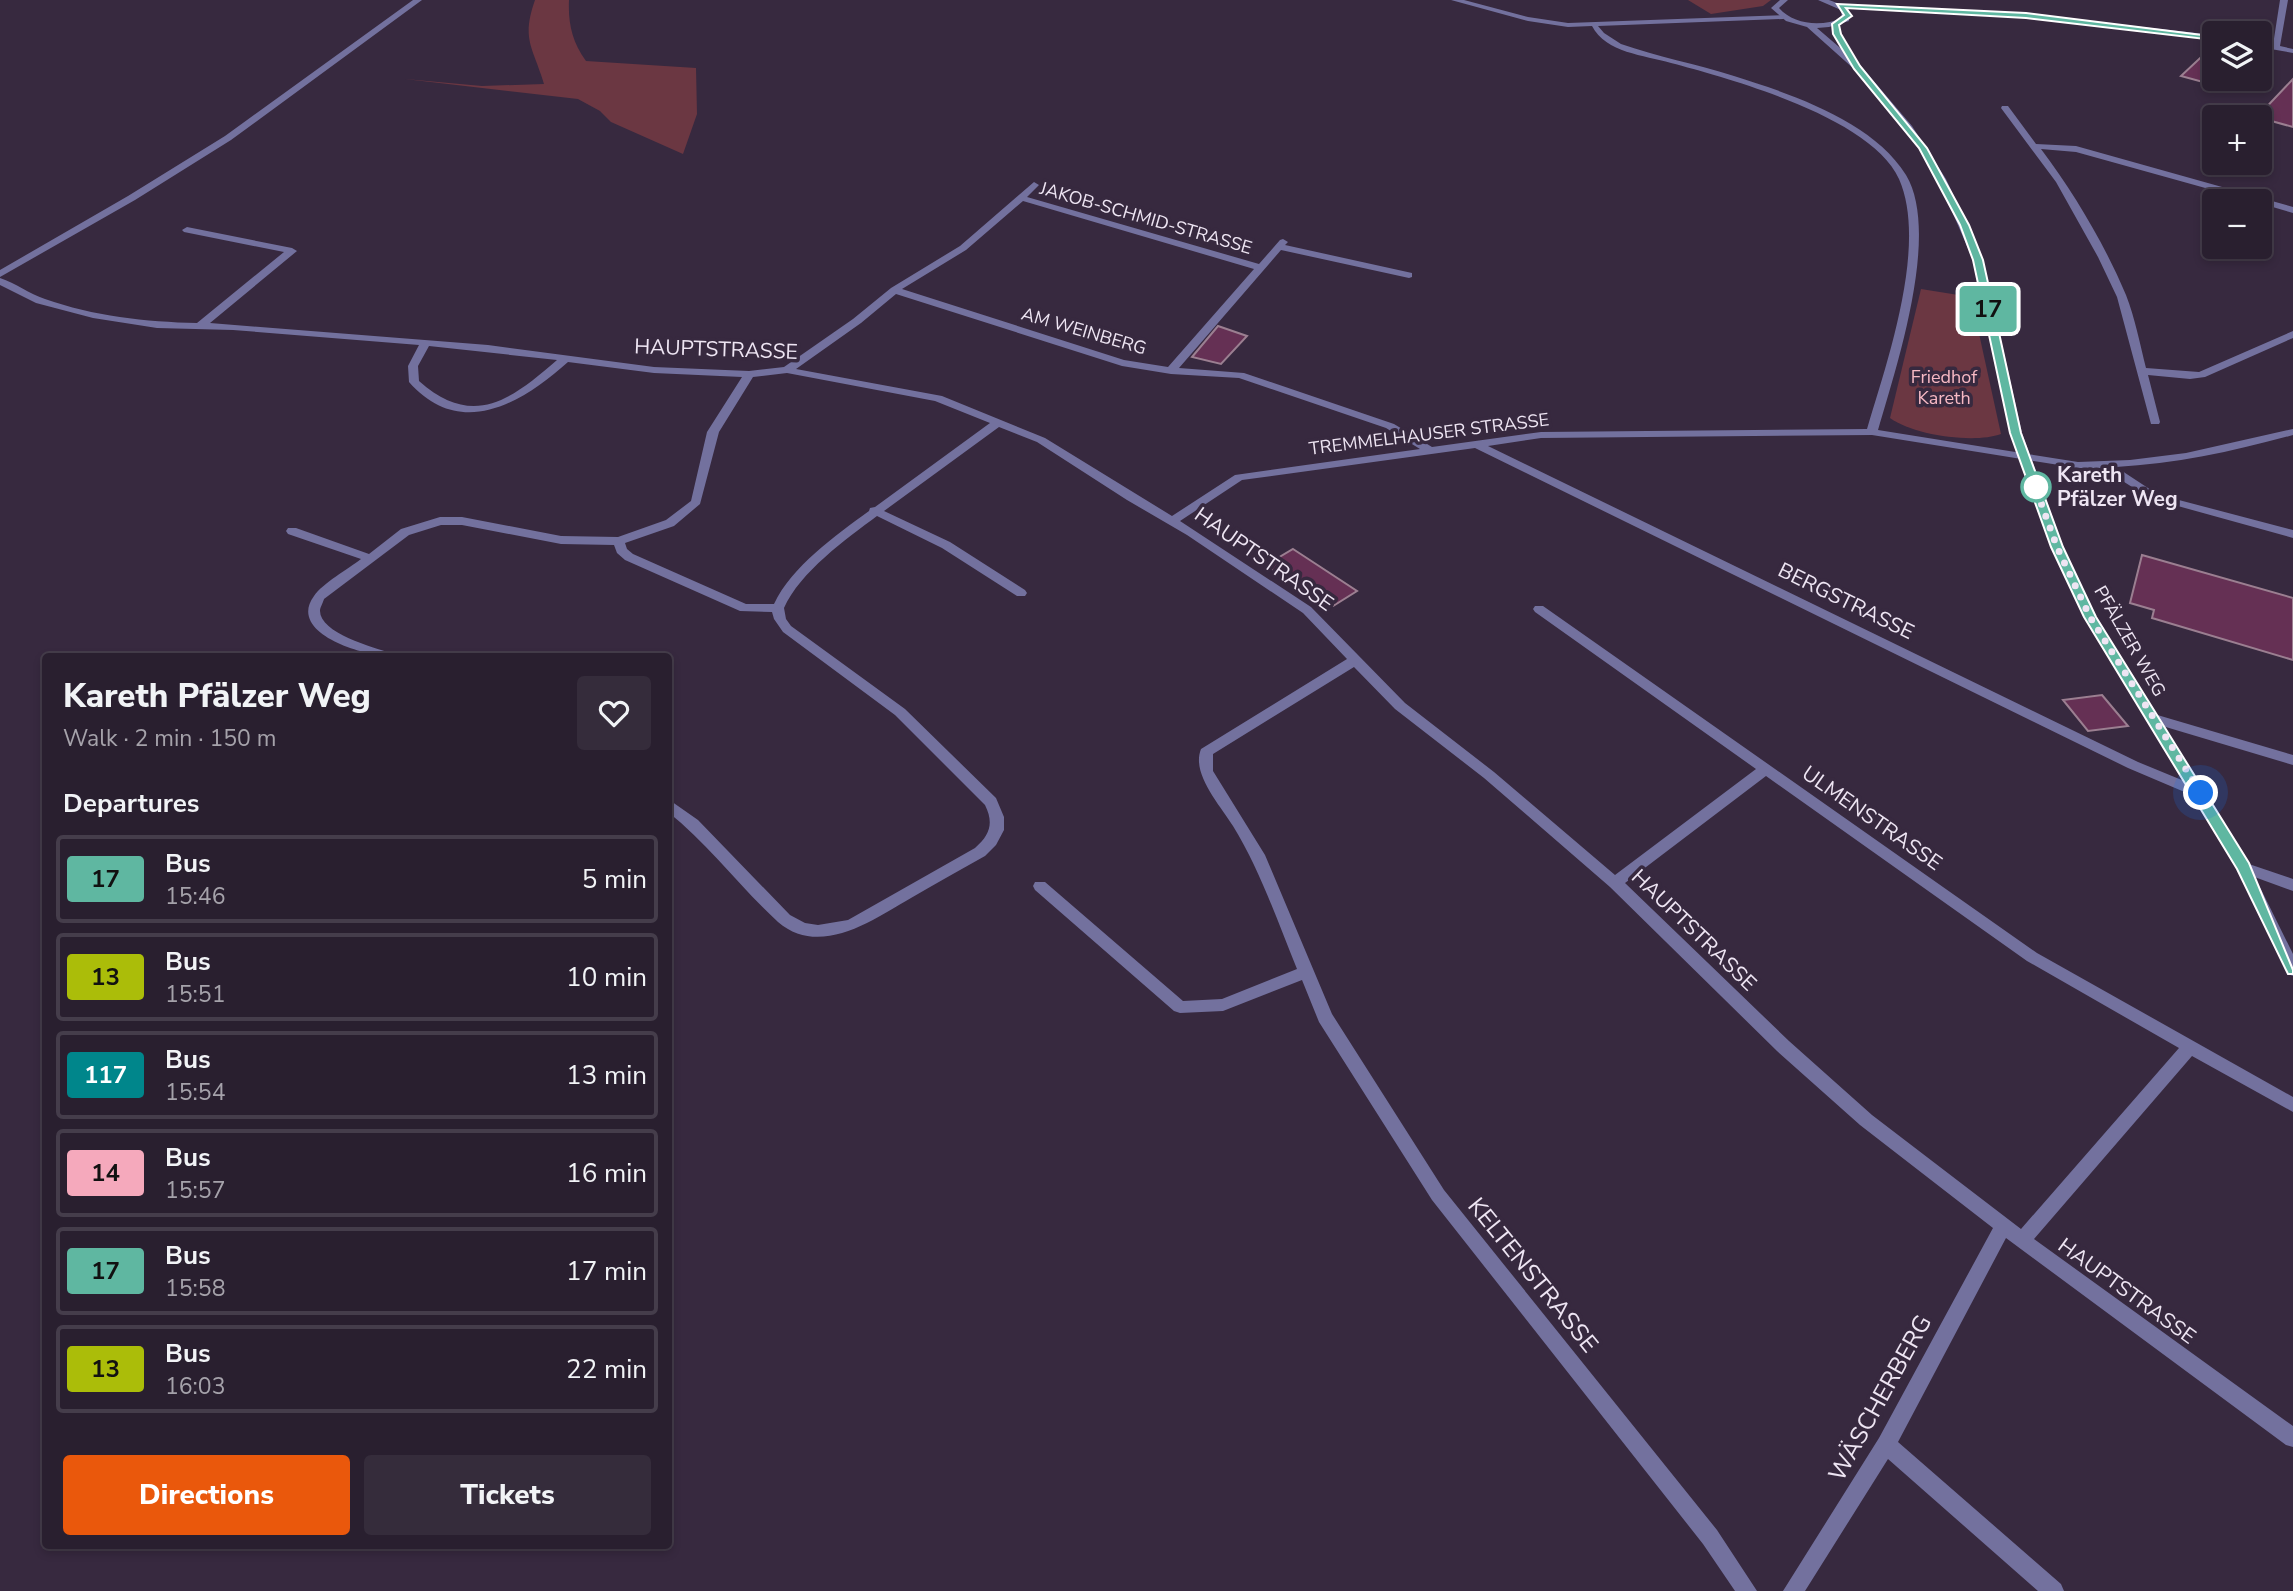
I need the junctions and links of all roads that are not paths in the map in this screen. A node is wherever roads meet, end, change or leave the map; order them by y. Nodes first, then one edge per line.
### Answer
1 (418, 0) edge
2 (1455, 0) edge
3 (1822, 0) edge
4 (1780, 2) edge
5 (2287, 2) edge
6 (1840, 6) junction
7 (1899, 10) junction
8 (1848, 16) junction
9 (1783, 17) junction
10 (1708, 18) junction
11 (1808, 24) junction
12 (1836, 24) junction
13 (1595, 27) junction
14 (2202, 36) edge
15 (2272, 47) edge
16 (2276, 48) junction
17 (2293, 51) edge
18 (1857, 67) junction
19 (2005, 108) dead end
20 (2032, 146) junction
21 (1034, 185) dead end
22 (1021, 198) junction
23 (2293, 210) edge
24 (187, 230) dead end
25 (1262, 268) junction
26 (0, 274) edge
27 (1409, 275) dead end
28 (0, 281) edge
29 (894, 290) junction
30 (200, 326) junction
31 (2293, 334) edge
32 (426, 343) junction
33 (564, 360) junction
34 (787, 370) junction
35 (1171, 371) junction
36 (2141, 371) junction
37 (749, 374) junction
38 (998, 422) junction
39 (2155, 422) dead end
40 (1872, 432) junction
41 (2293, 432) edge
42 (1475, 443) junction
43 (1430, 450) junction
44 (2024, 456) junction
45 (2106, 466) junction
46 (874, 510) junction
47 (1172, 521) junction
48 (292, 531) dead end
49 (2293, 534) edge
50 (619, 541) junction
51 (369, 558) junction
52 (1021, 593) dead end
53 (778, 608) junction
54 (1539, 609) dead end
55 (379, 653) edge
56 (1354, 661) junction
57 (2154, 719) junction
58 (2293, 760) edge
59 (1765, 770) junction
60 (2201, 793) junction
61 (672, 807) edge
62 (2244, 867) junction
63 (1615, 883) junction
64 (2293, 885) edge
65 (1040, 886) dead end
66 (2293, 970) edge
67 (1306, 972) junction
68 (2190, 1047) junction
69 (2293, 1105) edge
70 (2003, 1226) junction
71 (2022, 1240) junction
72 (2293, 1438) edge
73 (1886, 1445) junction
74 (1747, 1591) edge
75 (1793, 1591) edge
76 (2054, 1591) edge

1 - 26 street
2 - 13 street
3 - 6 street
4 - 9 street
4 - 10 street
5 - 16 street
6 - 7 street
6 - 8 street
7 - 8 street
7 - 14 street
8 - 12 street
9 - 10 street
9 - 11 street
10 - 13 street
11 - 12 street
11 - 18 street
12 - 18 street
13 - 40 street
15 - 16 street
16 - 17 street
18 - 44 street, PFÄLZER WEG
19 - 20 street
20 - 23 street
20 - 36 street
21 - 22 street, JAKOB-SCHMID-STRASSE
22 - 25 street, JAKOB-SCHMID-STRASSE
22 - 29 street, JAKOB-SCHMID-STRASSE
24 - 30 street
25 - 27 street
25 - 35 street
28 - 30 street, HAUPTSTRASSE
29 - 34 street
29 - 35 street, AM WEINBERG
30 - 32 street, HAUPTSTRASSE
31 - 36 street
32 - 33 street, HAUPTSTRASSE
32 - 33 street
33 - 37 street, HAUPTSTRASSE
34 - 37 street, HAUPTSTRASSE
34 - 38 street, HAUPTSTRASSE
35 - 43 street, AM WEINBERG
36 - 39 street
37 - 50 street
38 - 46 street
38 - 47 street, HAUPTSTRASSE
40 - 42 street, TREMMELHAUSER STRASSE
40 - 44 street, TREMMELHAUSER STRASSE
41 - 45 street, TREMMELHAUSER STRASSE
42 - 43 street, TREMMELHAUSER STRASSE
42 - 60 street, BERGSTRASSE
43 - 47 street, TREMMELHAUSER STRASSE
44 - 45 street, TREMMELHAUSER STRASSE
44 - 57 street, PFÄLZER WEG
45 - 49 street
46 - 52 street
46 - 53 street
47 - 56 street, HAUPTSTRASSE
48 - 51 street
50 - 51 street
50 - 53 street
51 - 55 street
53 - 61 street
54 - 59 street, ULMENSTRASSE
56 - 63 street, HAUPTSTRASSE
56 - 67 street, KELTENSTRASSE
57 - 58 street, PFÄLZER WEG
57 - 60 street, PFÄLZER WEG
59 - 63 street
59 - 68 street, ULMENSTRASSE
60 - 62 street, PFÄLZER WEG
62 - 64 street
62 - 66 street, PFÄLZER WEG
63 - 70 street, HAUPTSTRASSE
65 - 67 street
67 - 74 street, KELTENSTRASSE
68 - 69 street, ULMENSTRASSE
68 - 71 street
70 - 71 street, HAUPTSTRASSE
70 - 73 street, WÄSCHERBERG
71 - 72 street, HAUPTSTRASSE
73 - 75 street, WÄSCHERBERG
73 - 76 street

